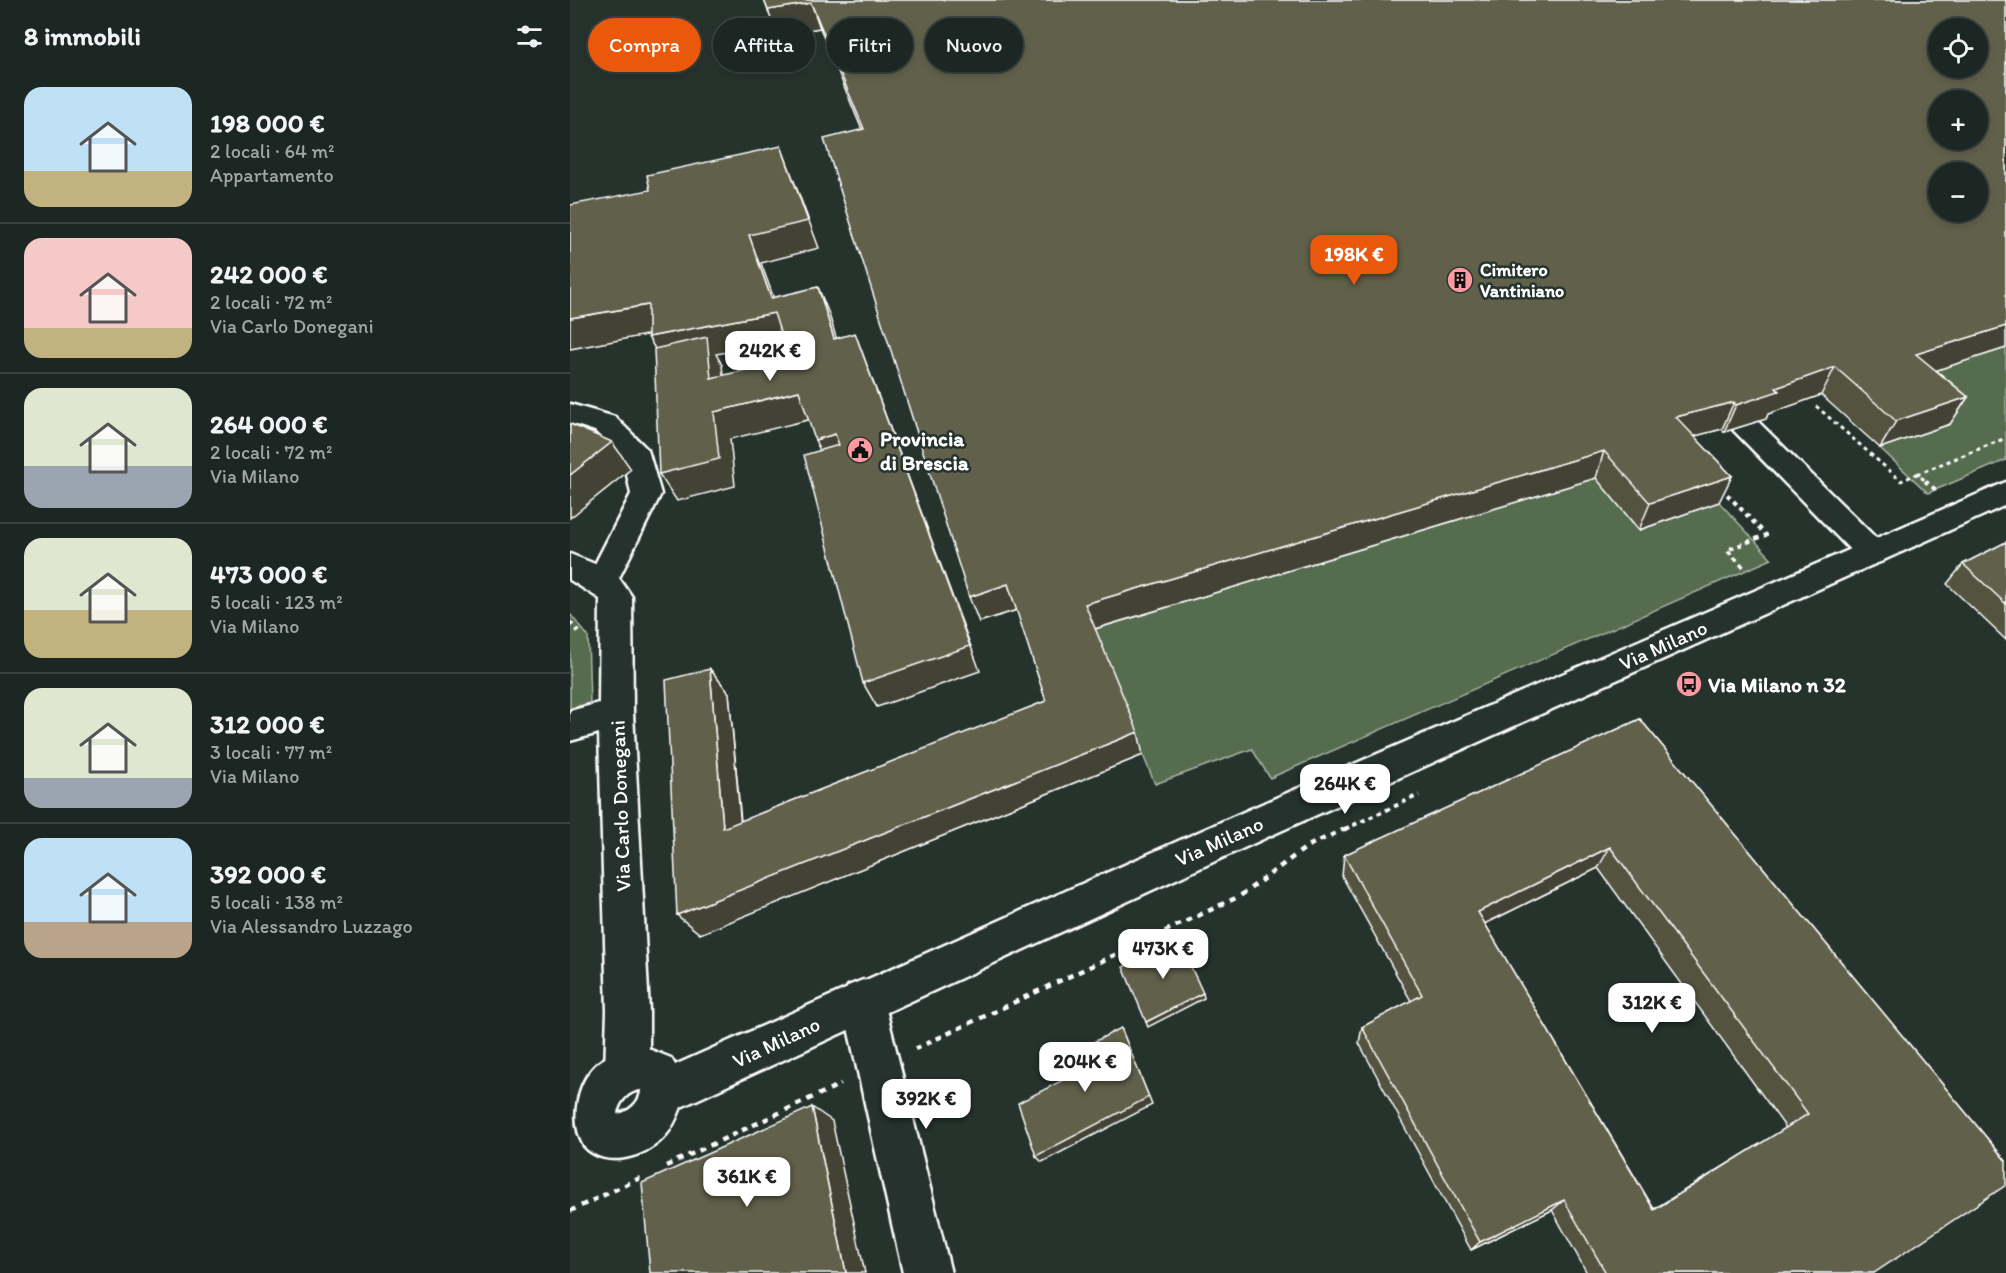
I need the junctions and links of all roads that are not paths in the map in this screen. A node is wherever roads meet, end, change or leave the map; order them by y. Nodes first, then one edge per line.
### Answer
1 (1696, 377) edge
2 (570, 413) edge
3 (2006, 494) edge
4 (1872, 553) junction
5 (586, 574) edge
6 (616, 713) junction
7 (570, 726) edge
8 (863, 1001) junction
9 (627, 1071) junction
10 (664, 1092) junction
11 (582, 1128) edge
12 (927, 1273) edge

1 - 4 main road
2 - 5 main road
3 - 4 main road, Via Milano
4 - 8 main road, Via Milano
5 - 6 main road, Via Carlo Donegani
6 - 7 main road
6 - 9 main road, Via Carlo Donegani
8 - 10 main road, Via Milano
8 - 12 main road
9 - 10 main road
9 - 11 main road
10 - 11 main road

